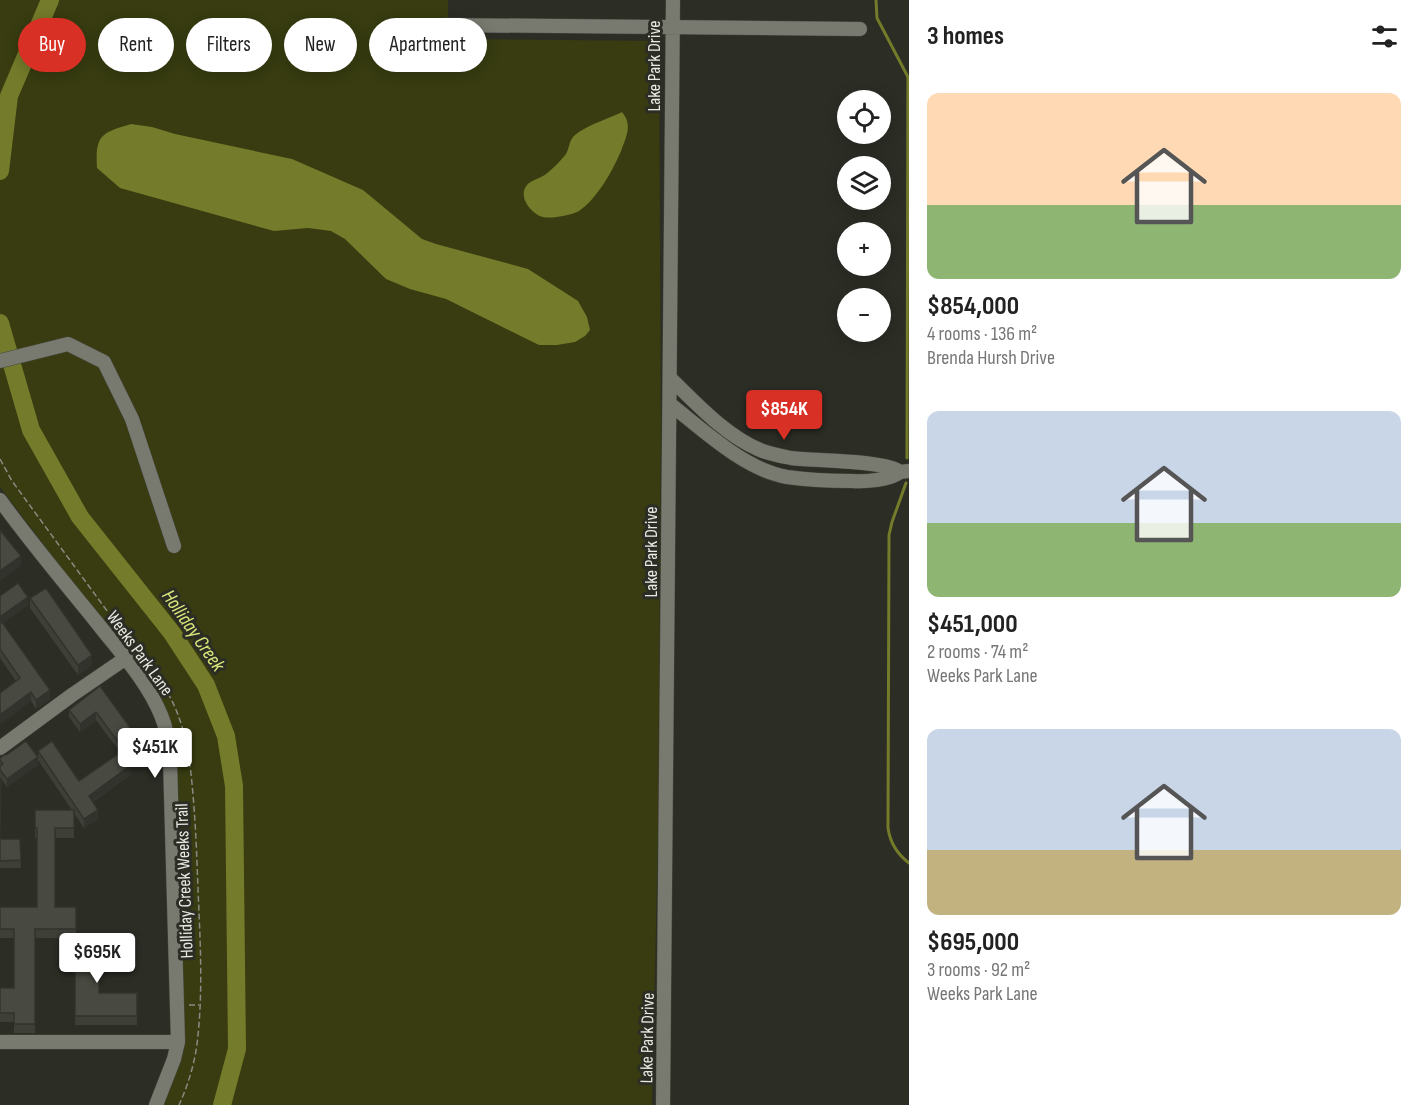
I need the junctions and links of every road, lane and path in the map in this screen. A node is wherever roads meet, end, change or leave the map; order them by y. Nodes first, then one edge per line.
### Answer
1 (673, 0) edge
2 (487, 26) edge
3 (673, 28) junction
4 (860, 29) dead end
5 (0, 361) edge
6 (670, 378) junction
7 (670, 404) junction
8 (0, 459) edge
9 (905, 471) edge
10 (0, 500) edge
11 (174, 546) dead end
12 (126, 658) junction
13 (0, 748) edge
14 (0, 1042) edge
15 (178, 1042) junction
16 (156, 1105) edge
17 (179, 1105) edge
18 (663, 1105) edge

1 - 3 street, Lake Park Drive
2 - 3 street
3 - 4 street
3 - 6 street, Lake Park Drive
5 - 11 street
6 - 7 street, Lake Park Drive
6 - 9 street
7 - 9 street
7 - 18 street, Lake Park Drive
8 - 17 path, Holliday Creek Weeks Trail
10 - 12 street, Weeks Park Lane
12 - 13 street
12 - 15 street, Weeks Park Lane
14 - 15 street
15 - 16 street, Weeks Park Lane

